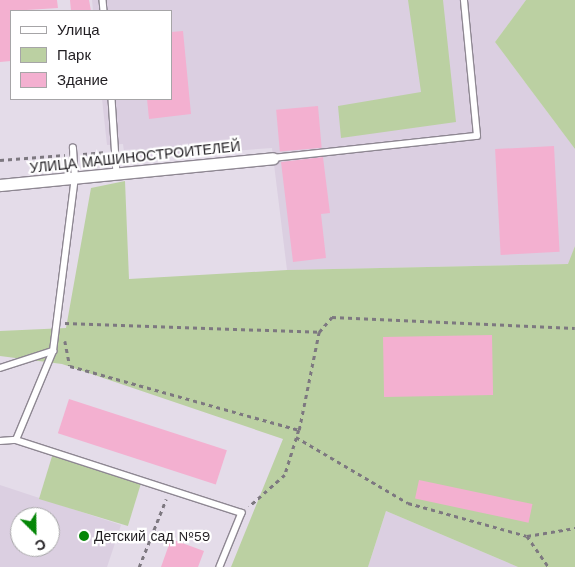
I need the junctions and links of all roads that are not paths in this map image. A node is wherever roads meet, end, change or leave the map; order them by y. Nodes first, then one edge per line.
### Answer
1 (464, 0) edge
2 (112, 100) edge
3 (73, 148) dead end
4 (274, 158) joint
5 (116, 174) junction
6 (75, 178) junction
7 (0, 185) edge
8 (53, 351) junction
9 (0, 368) edge
10 (16, 440) junction
11 (0, 441) edge
12 (220, 567) edge

1 - 4 lane
2 - 5 lane
3 - 6 lane
4 - 5 street, УЛИЦА МАШИНОСТРОИТЕЛЕЙ
5 - 6 street, УЛИЦА МАШИНОСТРОИТЕЛЕЙ
6 - 7 street, УЛИЦА МАШИНОСТРОИТЕЛЕЙ
6 - 8 lane
8 - 9 lane
8 - 10 lane
10 - 11 lane
10 - 12 lane

